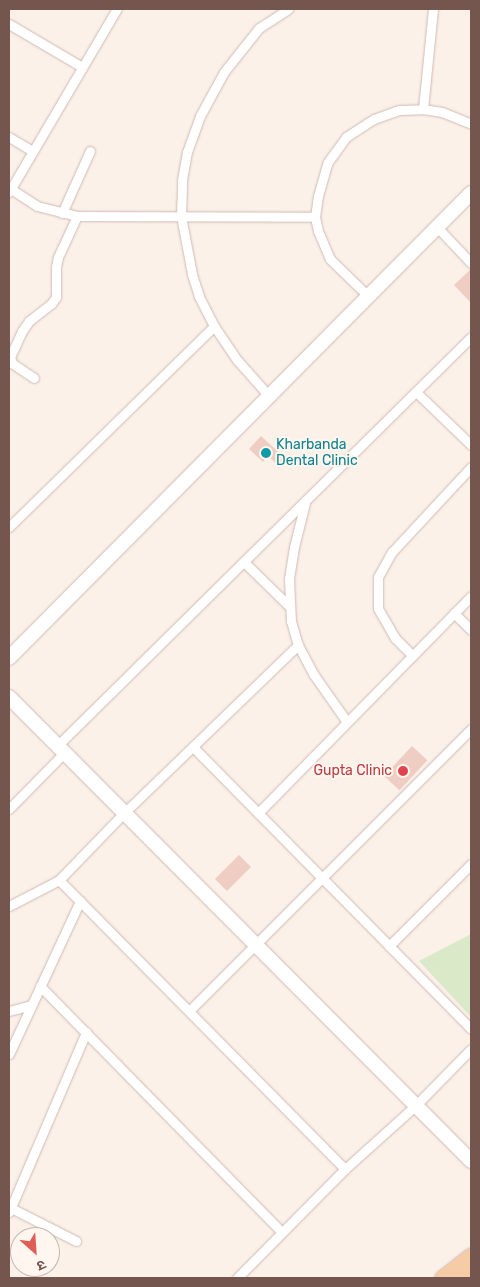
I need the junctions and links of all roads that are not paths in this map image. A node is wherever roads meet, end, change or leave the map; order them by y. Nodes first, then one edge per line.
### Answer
1 (117, 9) edge
2 (288, 9) edge
3 (433, 9) edge
4 (9, 24) edge
5 (82, 67) junction
6 (424, 109) junction
7 (471, 124) edge
8 (9, 137) edge
9 (32, 151) junction
10 (90, 151) dead end
11 (10, 191) edge
12 (471, 192) edge
13 (62, 214) junction
14 (77, 216) junction
15 (181, 216) junction
16 (315, 217) junction
17 (437, 227) junction
18 (471, 263) edge
19 (368, 296) junction
20 (214, 326) junction
21 (471, 337) edge
22 (34, 378) dead end
23 (416, 392) junction
24 (269, 396) junction
25 (471, 445) edge
26 (471, 467) edge
27 (305, 503) junction
28 (9, 527) edge
29 (244, 562) junction
30 (471, 596) edge
31 (290, 607) junction
32 (454, 613) junction
33 (471, 630) edge
34 (298, 645) junction
35 (412, 656) junction
36 (9, 658) edge
37 (9, 697) edge
38 (347, 722) junction
39 (471, 729) edge
40 (193, 747) junction
41 (61, 749) junction
42 (9, 809) edge
43 (258, 812) junction
44 (124, 813) junction
45 (471, 864) edge
46 (322, 878) junction
47 (59, 880) junction
48 (80, 901) junction
49 (9, 906) edge
50 (255, 945) junction
51 (389, 946) junction
52 (40, 986) junction
53 (31, 1005) junction
54 (9, 1011) edge
55 (189, 1011) junction
56 (471, 1030) edge
57 (86, 1032) junction
58 (471, 1049) edge
59 (9, 1054) edge
60 (415, 1106) junction
61 (471, 1161) edge
62 (346, 1169) junction
63 (10, 1210) edge
64 (282, 1232) junction
65 (76, 1241) dead end
66 (471, 1255) edge
67 (471, 1273) edge
68 (237, 1278) edge
69 (442, 1278) edge
70 (464, 1278) edge

1 - 5 street
2 - 15 street
3 - 6 street
4 - 5 street
5 - 9 street
6 - 7 street
6 - 16 street
8 - 9 street
9 - 11 street
10 - 13 street
11 - 13 street
12 - 17 street
13 - 14 street
14 - 15 street
14 - 22 street
15 - 16 street
15 - 20 street
16 - 19 street
17 - 18 street
17 - 19 street
19 - 24 street
20 - 24 street
20 - 28 street
21 - 23 street
23 - 25 street
23 - 27 street
24 - 36 street
26 - 35 street
27 - 29 street
27 - 31 street
29 - 31 street
29 - 41 street
30 - 32 street
31 - 34 street
32 - 33 street
32 - 35 street
34 - 38 street
34 - 40 street
35 - 38 street
37 - 41 street
38 - 43 street
39 - 46 street
40 - 43 street
40 - 44 street
41 - 42 street
41 - 44 street
43 - 46 street
44 - 47 street
44 - 50 street
45 - 51 street
46 - 50 street
46 - 51 street
47 - 48 street
47 - 49 street
48 - 52 street
48 - 55 street
50 - 55 street
50 - 60 street
51 - 56 street
52 - 53 street
52 - 57 street
53 - 54 street
53 - 59 street
55 - 62 street
57 - 63 street
57 - 64 street
58 - 60 street
60 - 61 street
60 - 62 street
62 - 64 street
63 - 65 street
64 - 68 street
66 - 69 main road
67 - 70 main road

